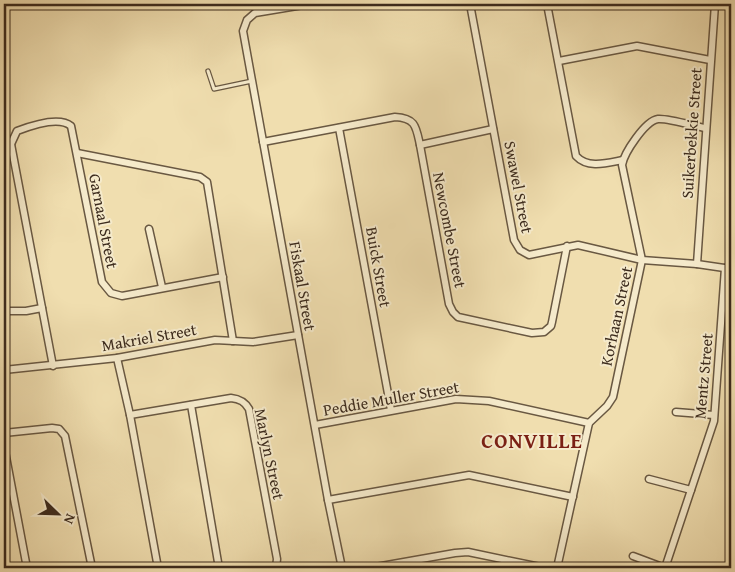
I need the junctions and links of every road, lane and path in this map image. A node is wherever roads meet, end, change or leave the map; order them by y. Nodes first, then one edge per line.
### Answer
1 (309, 4) edge
2 (470, 4) edge
3 (547, 4) edge
4 (715, 4) edge
5 (710, 60) junction
6 (559, 61) junction
7 (208, 71) dead end
8 (252, 81) junction
9 (339, 128) junction
10 (706, 128) junction
11 (493, 130) junction
12 (4, 140) edge
13 (263, 142) junction
14 (11, 144) junction
15 (420, 145) junction
16 (77, 153) junction
17 (623, 160) junction
18 (149, 229) dead end
19 (567, 246) junction
20 (642, 260) junction
21 (697, 264) junction
22 (728, 269) edge
23 (223, 278) junction
24 (162, 287) junction
25 (42, 308) junction
26 (4, 311) edge
27 (298, 335) junction
28 (233, 341) junction
29 (117, 358) junction
30 (53, 366) junction
31 (4, 370) edge
32 (191, 404) junction
33 (391, 410) junction
34 (676, 412) dead end
35 (130, 415) junction
36 (714, 415) junction
37 (589, 423) junction
38 (315, 425) junction
39 (4, 433) edge
40 (4, 446) edge
41 (649, 479) dead end
42 (691, 490) junction
43 (573, 497) junction
44 (328, 500) junction
45 (633, 556) dead end
46 (27, 568) edge
47 (92, 568) edge
48 (158, 568) edge
49 (219, 568) edge
50 (276, 568) edge
51 (342, 568) edge
52 (370, 568) edge
53 (545, 568) edge
54 (558, 568) edge
55 (665, 568) edge

1 - 8 street, Fiskaal Street
2 - 11 street, Swawel Street
3 - 6 street
4 - 5 street, Suikerbekkie Street
5 - 6 street
5 - 10 street, Suikerbekkie Street
6 - 17 street
7 - 8 lane
8 - 13 street, Fiskaal Street
9 - 13 street, Newcombe Street
9 - 15 street, Newcombe Street
9 - 33 street, Buick Street
10 - 17 street
10 - 21 street, Suikerbekkie Street
11 - 15 street
11 - 19 street, Swawel Street
12 - 14 street
13 - 27 street, Fiskaal Street
14 - 16 street, Garnaal Street
14 - 25 street
15 - 19 street, Newcombe Street
16 - 23 street
16 - 24 street, Garnaal Street
17 - 20 street, Korhaan Street
18 - 24 street
19 - 20 street, Swawel Street
20 - 21 street, Swawel Street
20 - 37 street, Korhaan Street
21 - 22 street, Swawel Street
22 - 36 street, Mentz Street
23 - 24 street, Garnaal Street
23 - 28 street
25 - 26 street
25 - 30 street
27 - 28 street, Makriel Street
27 - 38 street, Fiskaal Street
28 - 29 street, Makriel Street
29 - 30 street, Makriel Street
29 - 35 street
30 - 31 street, Makriel Street
32 - 35 street, Marlyn Street
32 - 49 street
32 - 50 street, Marlyn Street
33 - 37 street, Peddie Muller Street
33 - 38 street, Peddie Muller Street
34 - 36 street
35 - 48 street
36 - 42 street, Mentz Street
37 - 43 street
38 - 44 street, Fiskaal Street
39 - 47 street
40 - 46 street
41 - 42 street
42 - 55 street, Mentz Street
43 - 44 street
43 - 54 street
44 - 51 street, Fiskaal Street
45 - 55 street
52 - 53 street

